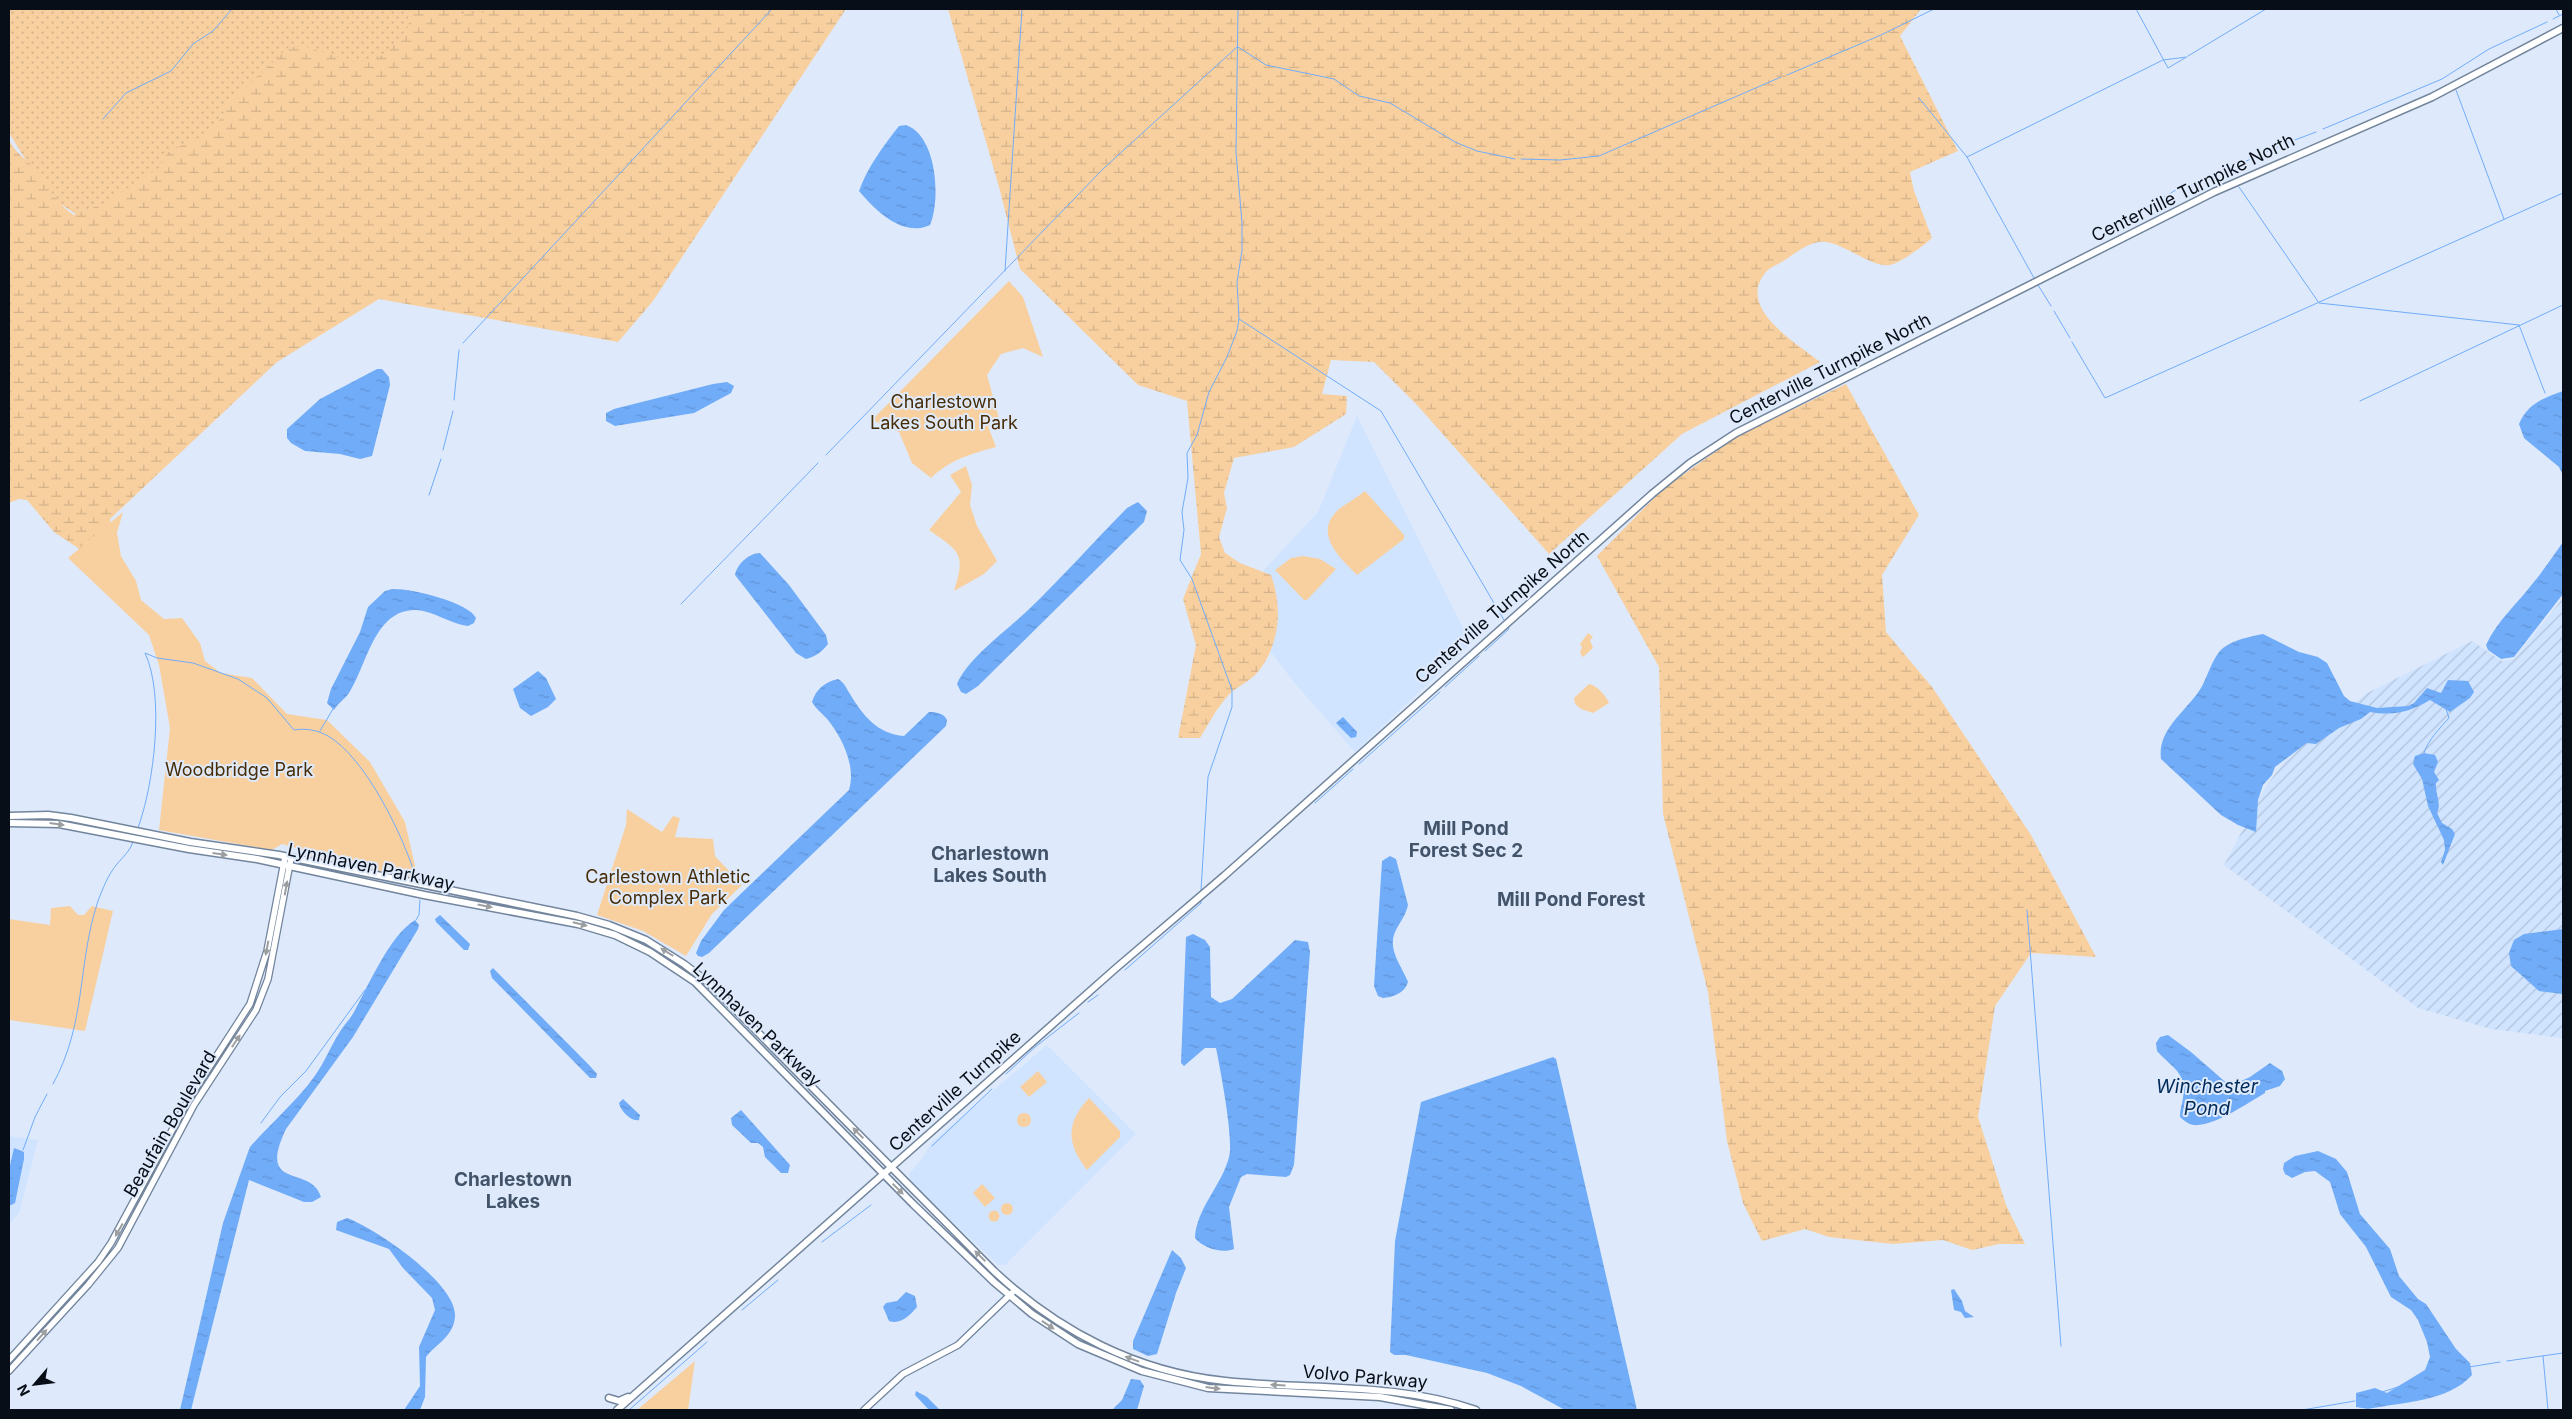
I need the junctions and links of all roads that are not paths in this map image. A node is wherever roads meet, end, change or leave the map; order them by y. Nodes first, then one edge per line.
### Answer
1 (2563, 28) edge
2 (9, 816) edge
3 (9, 822) edge
4 (148, 838) junction
5 (173, 843) junction
6 (288, 857) junction
7 (287, 865) junction
8 (1211, 887) joint
9 (892, 1168) junction
10 (884, 1175) junction
11 (1015, 1290) junction
12 (1009, 1295) junction
13 (721, 1320) junction
14 (9, 1360) edge
15 (9, 1371) edge
16 (1250, 1383) joint
17 (640, 1390) junction
18 (1251, 1391) joint
19 (610, 1398) dead end
20 (617, 1410) edge
21 (623, 1410) edge
22 (864, 1410) edge
23 (1451, 1410) edge
24 (1476, 1410) edge

1 - 8 main road, Centerville Turnpike North
2 - 4 main road, Lynnhaven Parkway
3 -> 4 main road, Lynnhaven Parkway
4 - 5 main road, Lynnhaven Parkway
5 - 6 main road, Lynnhaven Parkway
5 -> 7 main road, Lynnhaven Parkway
6 - 7 street, Beaufain Boulevard
9 -> 6 main road, Lynnhaven Parkway
7 -> 10 main road, Lynnhaven Parkway
7 -> 14 street, Beaufain Boulevard
15 -> 7 street, Beaufain Boulevard
8 - 9 main road, Centerville Turnpike
9 - 10 main road, Centerville Turnpike
11 -> 9 main road, Lynnhaven Parkway
10 -> 12 main road, Lynnhaven Parkway
10 - 13 main road, Centerville Turnpike
11 - 12 street
16 -> 11 main road, Lynnhaven Parkway
12 -> 18 main road, Lynnhaven Parkway
12 - 22 street
13 - 17 main road, Centerville Turnpike
13 - 21 main road, Centerville Turnpike
24 -> 16 main road, Volvo Parkway
17 - 19 main road
17 - 20 main road, Centerville Turnpike
18 - 23 main road, Volvo Parkway

